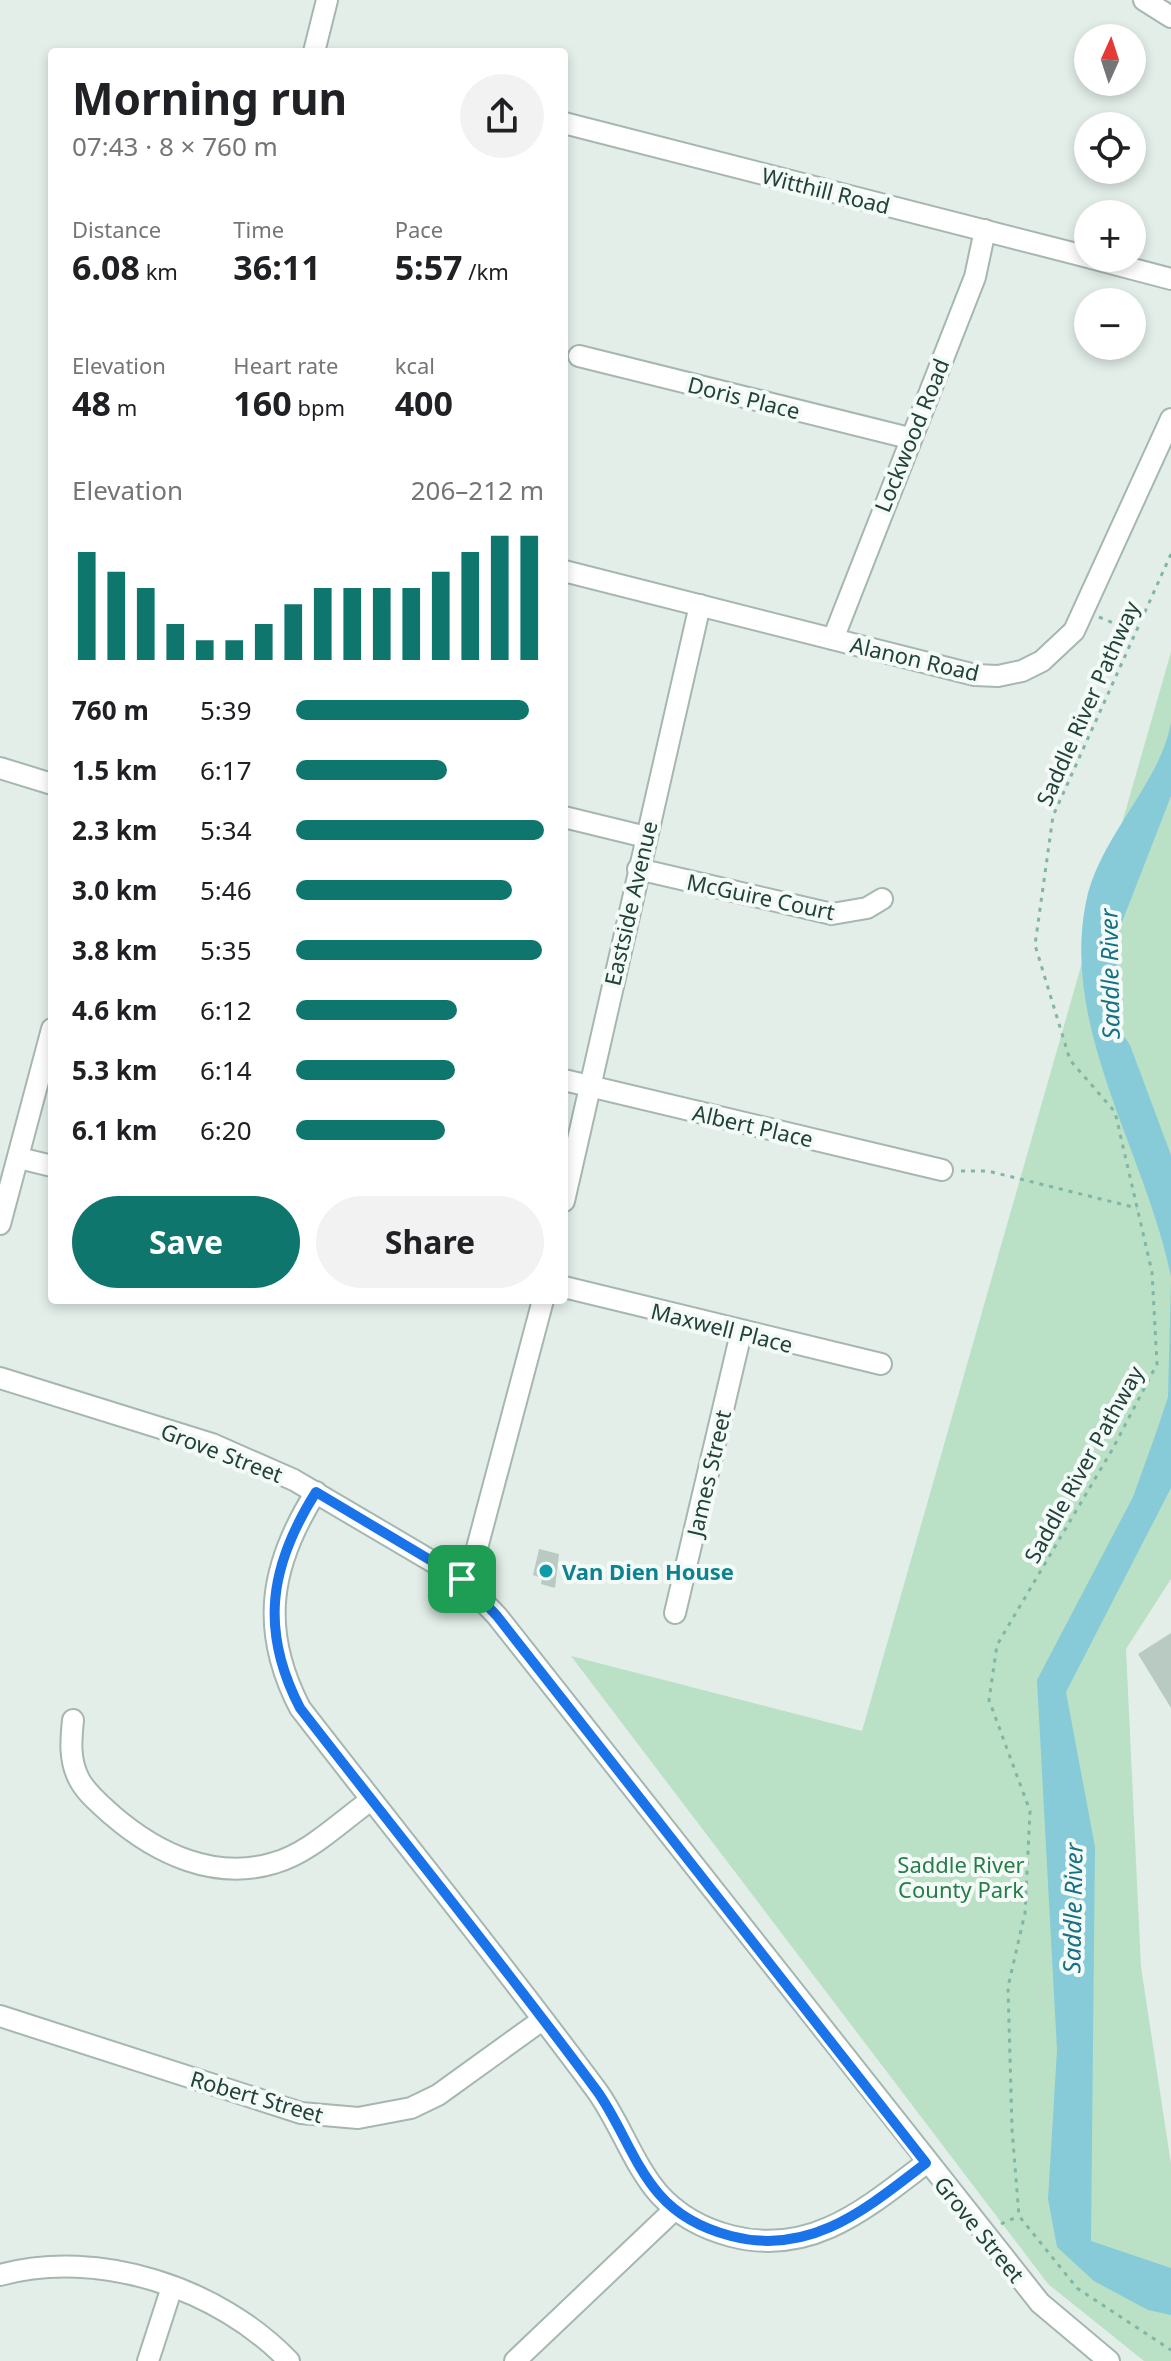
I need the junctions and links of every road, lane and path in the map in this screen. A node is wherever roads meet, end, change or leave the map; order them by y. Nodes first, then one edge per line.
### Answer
1 (327, 0) edge
2 (1144, 0) edge
3 (1171, 17) edge
4 (315, 48) edge
5 (568, 124) edge
6 (985, 230) junction
7 (1074, 254) edge
8 (1144, 272) edge
9 (1171, 279) edge
10 (579, 356) dead end
11 (1171, 419) edge
12 (909, 438) junction
13 (1171, 554) edge
14 (568, 572) edge
15 (700, 605) junction
16 (1084, 611) junction
17 (1135, 632) junction
18 (833, 639) junction
19 (0, 768) edge
20 (48, 783) edge
21 (568, 818) edge
22 (646, 837) junction
23 (638, 869) junction
24 (882, 899) dead end
25 (48, 1045) edge
26 (568, 1081) edge
27 (588, 1086) junction
28 (19, 1158) junction
29 (48, 1165) edge
30 (942, 1170) joint
31 (568, 1182) edge
32 (1137, 1208) junction
33 (0, 1224) edge
34 (568, 1288) edge
35 (542, 1304) edge
36 (741, 1333) junction
37 (881, 1364) dead end
38 (0, 1378) edge
39 (316, 1492) junction
40 (462, 1579) junction
41 (675, 1613) dead end
42 (73, 1720) dead end
43 (371, 1800) junction
44 (0, 2016) edge
45 (542, 2020) junction
46 (926, 2163) junction
47 (675, 2209) junction
48 (0, 2275) edge
49 (172, 2287) junction
50 (1171, 2350) edge
51 (148, 2361) edge
52 (289, 2361) edge
53 (515, 2361) edge
54 (1109, 2361) edge

1 - 4 street
2 - 3 street
5 - 6 street, Witthill Road
6 - 7 street, Witthill Road
6 - 12 street, Lockwood Road
8 - 9 street, Witthill Road
10 - 12 street, Doris Place
11 - 16 street, Alanon Road
12 - 18 street, Lockwood Road
13 - 17 path, Saddle River Pathway
14 - 15 street, Alanon Road
15 - 18 street, Alanon Road
15 - 22 street, Eastside Avenue
16 - 17 path
16 - 18 street, Alanon Road
17 - 32 path, Saddle River Pathway
19 - 20 street
21 - 22 street
22 - 23 street, Eastside Avenue
23 - 24 street, McGuire Court
23 - 27 street, Eastside Avenue
25 - 28 street
26 - 27 street, Albert Place
27 - 30 street, Albert Place
27 - 31 street, Eastside Avenue
28 - 29 street
28 - 33 street
30 - 32 path
32 - 50 path, Saddle River Pathway
34 - 36 street, Maxwell Place
35 - 40 street
36 - 37 street, Maxwell Place
36 - 41 street, James Street
38 - 39 street, Grove Street
39 - 40 street, Grove Street
39 - 43 street
40 - 46 street, Grove Street
42 - 43 street
43 - 45 street
44 - 45 street, Robert Street
45 - 47 street
46 - 47 street
46 - 54 street, Grove Street
47 - 53 street
48 - 49 street
49 - 51 street
49 - 52 street

